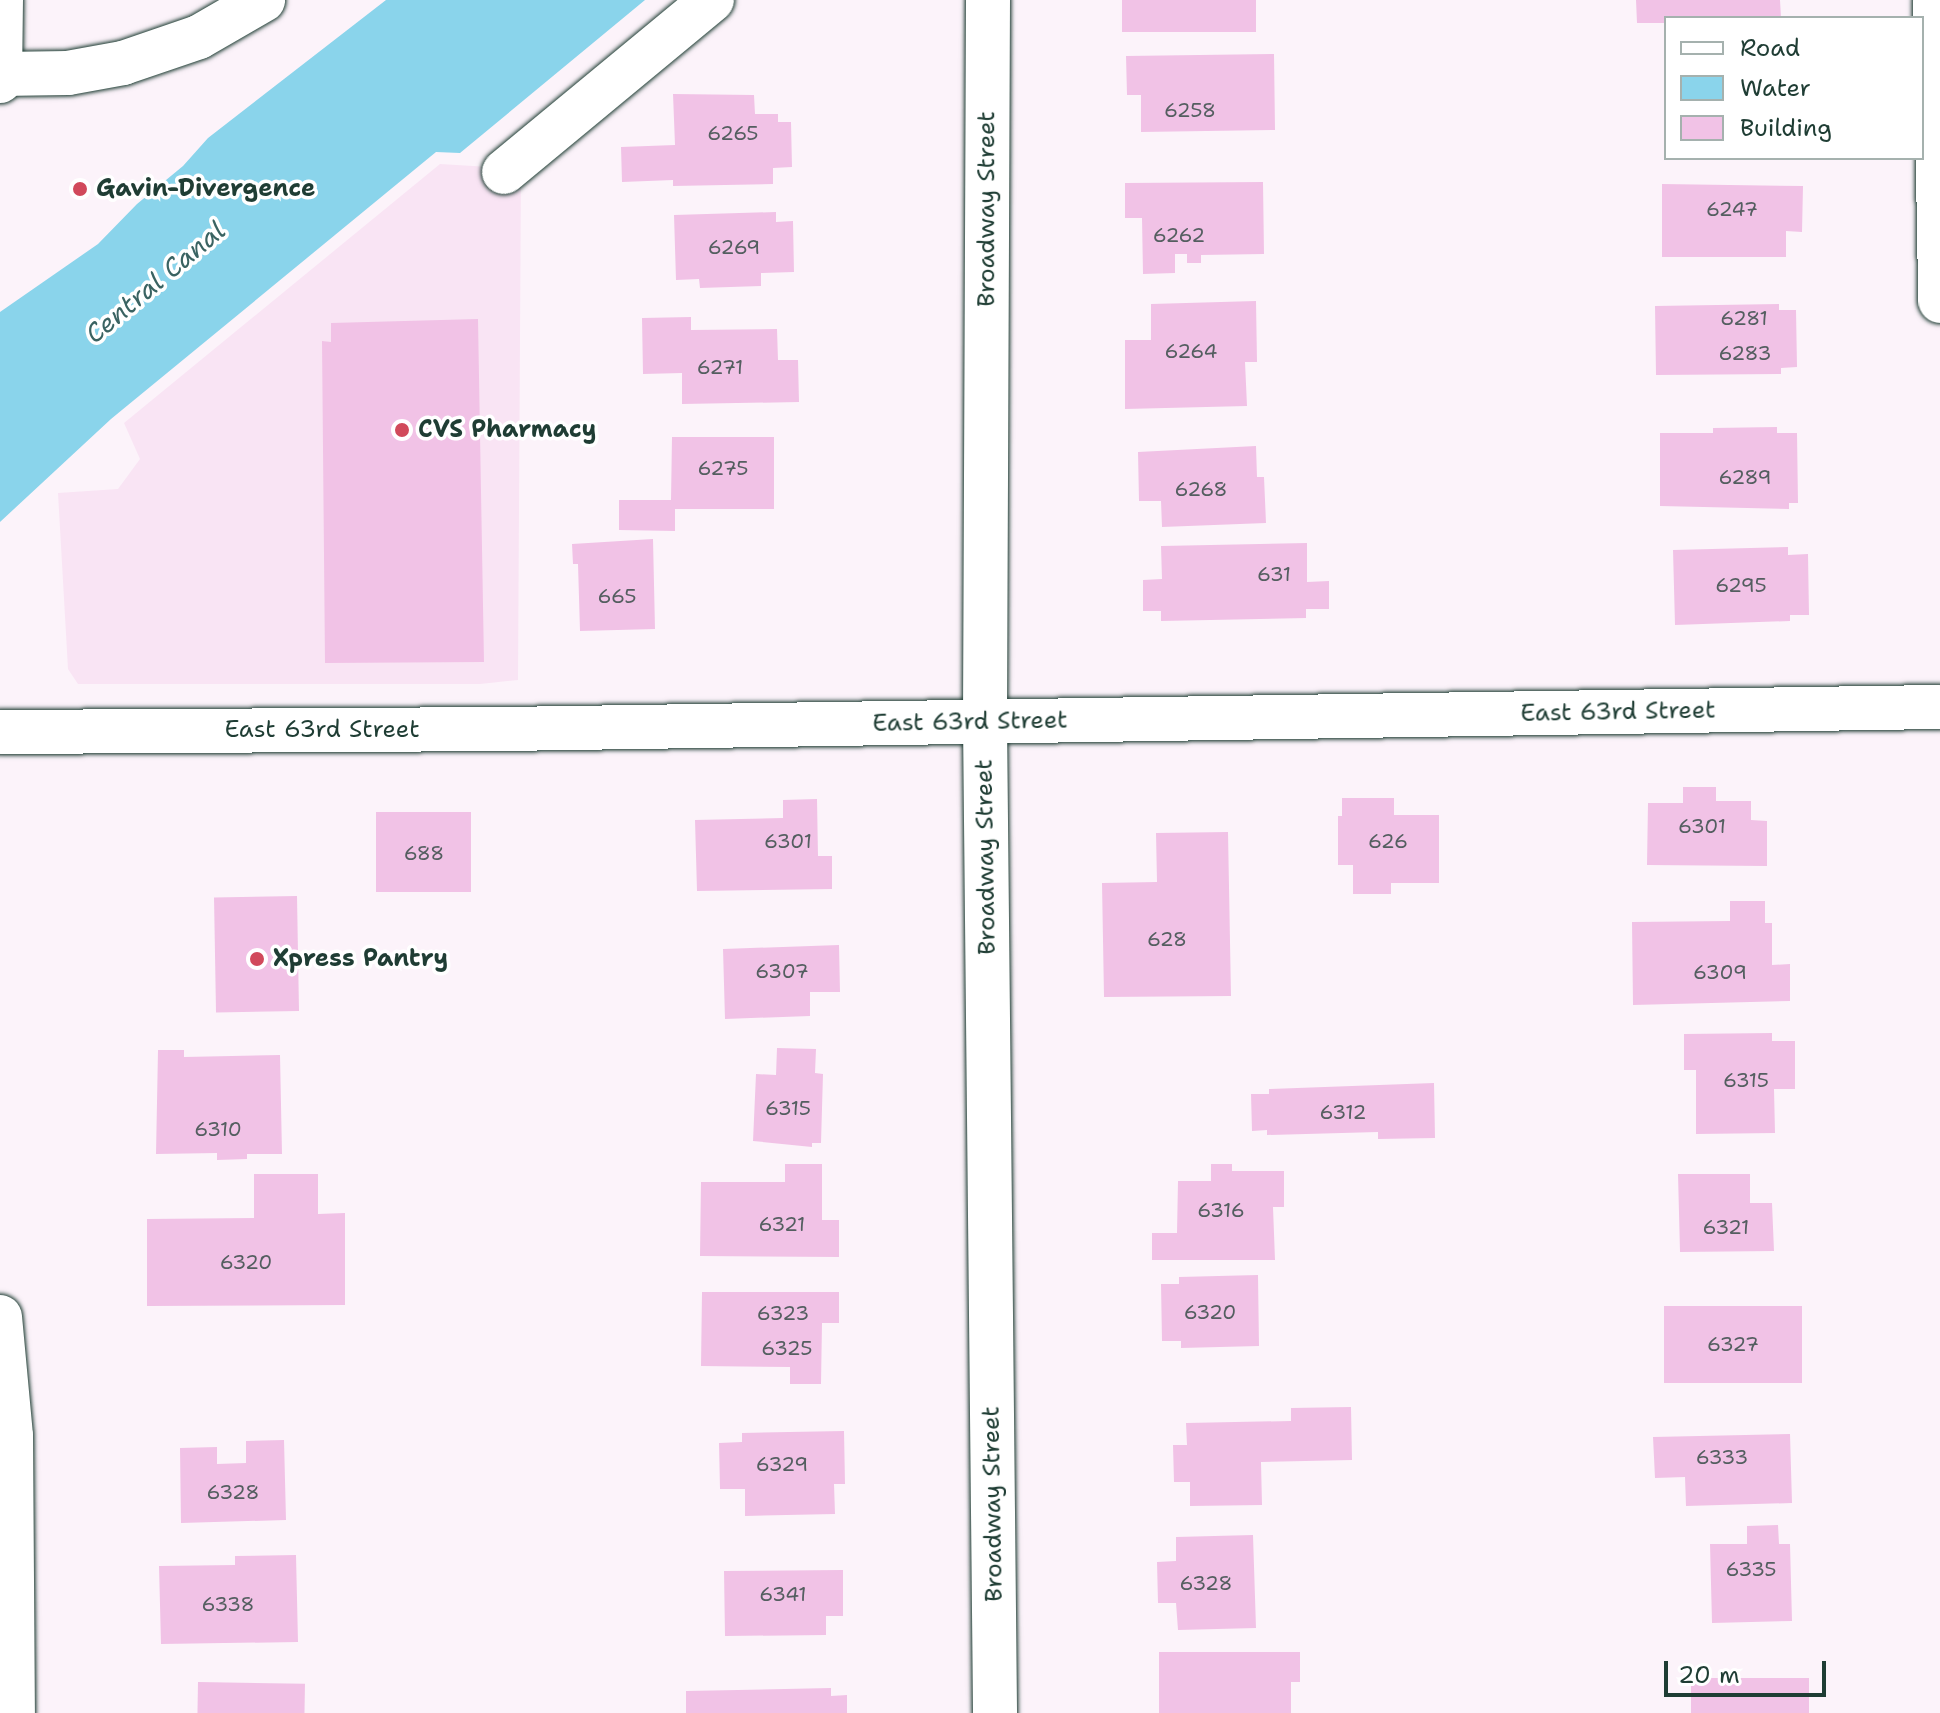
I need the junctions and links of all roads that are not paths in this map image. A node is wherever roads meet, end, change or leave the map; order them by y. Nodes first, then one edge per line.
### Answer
1 (1, 0) edge
2 (263, 0) edge
3 (712, 0) edge
4 (988, 0) edge
5 (1935, 0) edge
6 (1, 76) edge
7 (504, 172) dead end
8 (1940, 301) edge
9 (1940, 707) edge
10 (985, 722) junction
11 (0, 732) edge
12 (0, 1317) edge
13 (13, 1713) edge
14 (995, 1713) edge

1 - 6 street
2 - 6 street
3 - 7 street
4 - 10 street, Broadway Street
5 - 8 street
9 - 10 street, East 63rd Street
10 - 11 street, East 63rd Street
10 - 14 street, Broadway Street
12 - 13 street

